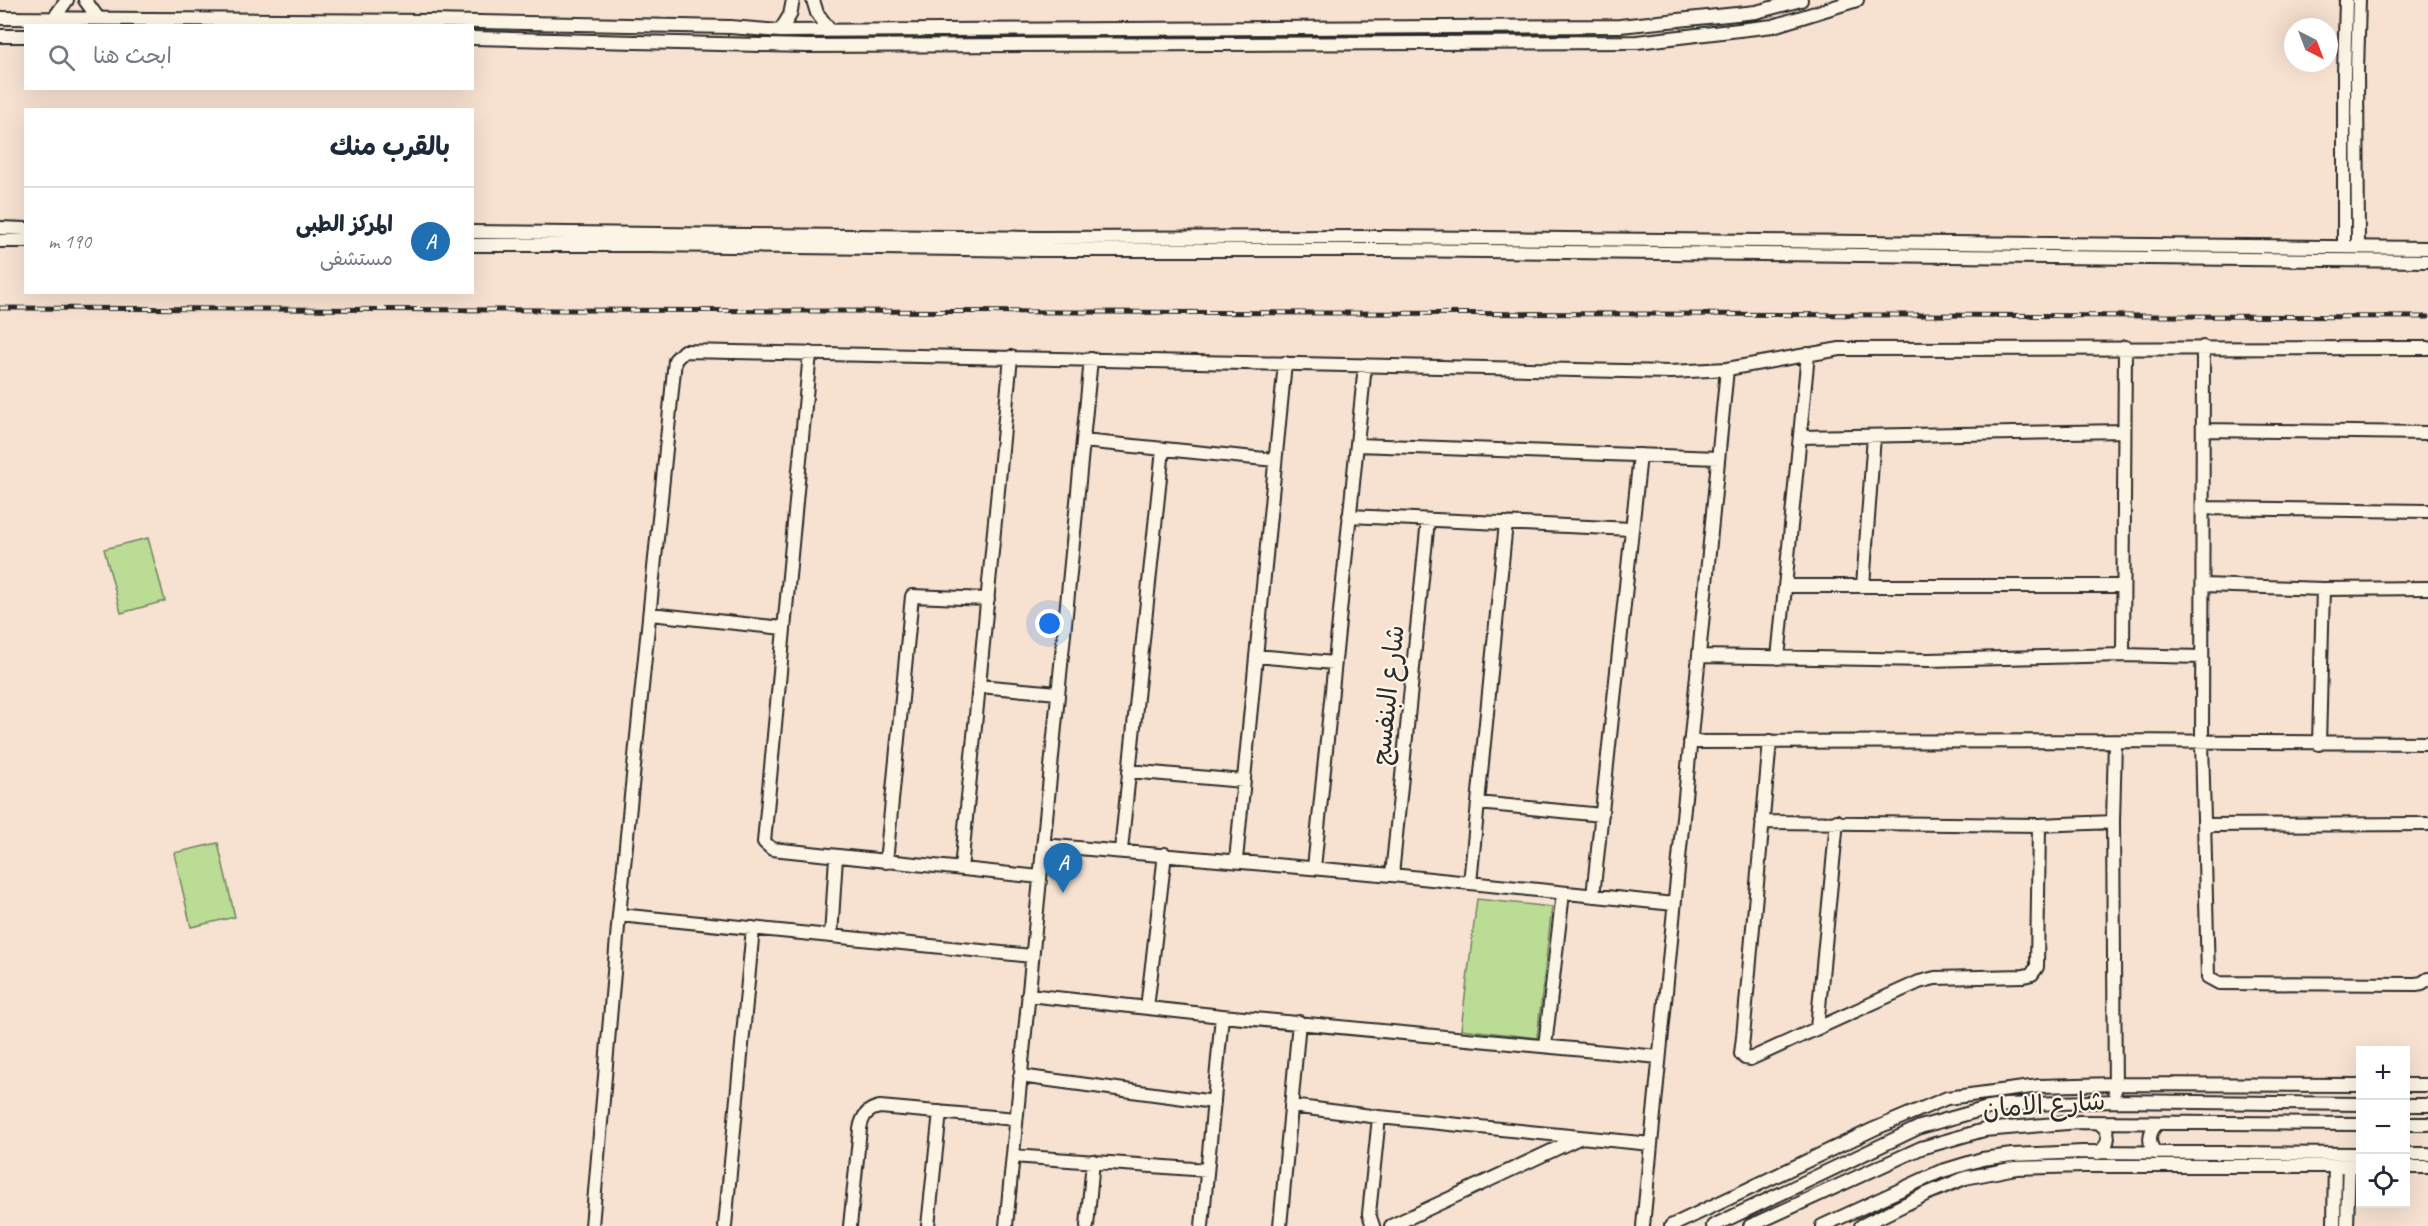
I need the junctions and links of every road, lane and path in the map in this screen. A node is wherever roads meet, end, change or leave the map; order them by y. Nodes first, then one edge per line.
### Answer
1 (67, 0) edge
2 (85, 0) edge
3 (793, 0) edge
4 (813, 0) edge
5 (1801, 0) edge
6 (1857, 0) edge
7 (2346, 0) edge
8 (2359, 0) edge
9 (0, 18) edge
10 (54, 18) junction
11 (98, 18) junction
12 (1674, 21) junction
13 (220, 22) edge
14 (424, 24) edge
15 (474, 24) edge
16 (730, 27) junction
17 (829, 29) junction
18 (948, 29) junction
19 (780, 31) junction
20 (0, 36) edge
21 (24, 36) edge
22 (474, 38) edge
23 (1675, 38) junction
24 (730, 44) junction
25 (948, 45) junction
26 (0, 228) edge
27 (24, 229) edge
28 (474, 232) edge
29 (0, 241) edge
30 (24, 241) edge
31 (474, 245) edge
32 (2344, 247) junction
33 (2363, 248) junction
34 (2428, 248) edge
35 (2368, 261) junction
36 (2428, 261) edge
37 (2124, 347) junction
38 (2203, 347) junction
39 (2428, 348) edge
40 (810, 353) junction
41 (1808, 354) junction
42 (1011, 357) junction
43 (1091, 359) junction
44 (1285, 363) junction
45 (1365, 365) junction
46 (1727, 369) junction
47 (2203, 430) junction
48 (2124, 431) junction
49 (2428, 433) edge
50 (1874, 436) junction
51 (1800, 437) junction
52 (1083, 441) junction
53 (1357, 445) junction
54 (1163, 449) junction
55 (1640, 455) junction
56 (1718, 458) junction
57 (1275, 460) junction
58 (2203, 508) junction
59 (2428, 511) edge
60 (1349, 516) junction
61 (1428, 520) junction
62 (1506, 524) junction
63 (1632, 529) junction
64 (2203, 585) junction
65 (1785, 586) junction
66 (1863, 586) junction
67 (2123, 586) junction
68 (2428, 588) edge
69 (2323, 589) junction
70 (988, 599) junction
71 (650, 614) junction
72 (783, 628) junction
73 (1256, 656) junction
74 (1699, 656) junction
75 (2123, 656) junction
76 (2201, 657) junction
77 (1778, 658) junction
78 (1335, 663) junction
79 (979, 686) junction
80 (1058, 693) junction
81 (1770, 741) junction
82 (2115, 741) junction
83 (1690, 742) junction
84 (2202, 742) junction
85 (2428, 743) edge
86 (2319, 744) junction
87 (1129, 771) junction
88 (1243, 781) junction
89 (1478, 803) junction
90 (1602, 815) junction
91 (1837, 821) junction
92 (1762, 822) junction
93 (2113, 822) junction
94 (2428, 824) edge
95 (2038, 825) junction
96 (2205, 825) junction
97 (1043, 845) junction
98 (1121, 850) junction
99 (1165, 855) junction
100 (836, 856) junction
101 (1236, 860) junction
102 (886, 862) junction
103 (1314, 868) junction
104 (961, 869) junction
105 (1392, 874) junction
106 (1040, 877) junction
107 (1470, 883) junction
108 (1563, 893) junction
109 (1593, 896) junction
110 (1674, 904) junction
111 (619, 915) junction
112 (753, 928) junction
113 (831, 936) junction
114 (1032, 956) junction
115 (2428, 979) edge
116 (1028, 995) junction
117 (1147, 1008) junction
118 (1222, 1016) junction
119 (1299, 1022) junction
120 (1817, 1028) junction
121 (1545, 1046) junction
122 (1659, 1057) junction
123 (1020, 1076) junction
124 (2115, 1084) junction
125 (2356, 1085) edge
126 (2410, 1085) edge
127 (2428, 1086) edge
128 (2115, 1101) junction
129 (1214, 1102) junction
130 (2356, 1104) edge
131 (2410, 1105) edge
132 (2428, 1105) edge
133 (1291, 1106) junction
134 (940, 1112) junction
135 (1379, 1117) junction
136 (1016, 1119) junction
137 (2099, 1123) junction
138 (2157, 1124) junction
139 (2356, 1124) edge
140 (2410, 1124) edge
141 (2428, 1124) edge
142 (1580, 1137) junction
143 (1651, 1144) junction
144 (2098, 1152) junction
145 (2156, 1153) junction
146 (2410, 1154) edge
147 (2428, 1154) edge
148 (1012, 1156) junction
149 (2335, 1160) junction
150 (2355, 1160) edge
151 (1093, 1161) junction
152 (2410, 1167) edge
153 (2428, 1167) edge
154 (1207, 1170) junction
155 (1812, 1180) junction
156 (1910, 1185) junction
157 (1818, 1194) junction
158 (1917, 1199) junction
159 (1895, 1209) junction
160 (592, 1226) edge
161 (725, 1226) edge
162 (850, 1226) edge
163 (928, 1226) edge
164 (1006, 1226) edge
165 (1087, 1226) edge
166 (1202, 1226) edge
167 (1280, 1226) edge
168 (1373, 1226) edge
169 (1391, 1226) edge
170 (1643, 1226) edge
171 (1671, 1226) edge
172 (1713, 1226) edge
173 (1750, 1226) edge
174 (1822, 1226) edge
175 (1861, 1226) edge
176 (1887, 1226) edge
177 (2334, 1226) edge
178 (2347, 1226) edge

1 - 10 street
2 - 11 street
3 - 19 street
4 - 17 street
5 - 12 street
6 - 23 street
7 - 32 street
8 - 33 street
9 - 10 street
10 - 11 street
11 - 13 street
12 - 18 street
12 - 23 street
13 - 14 street
15 - 16 street
16 - 19 street
16 - 24 street
17 - 18 street
17 - 19 street
18 - 25 street
20 - 21 street
22 - 24 street
23 - 25 street
24 - 25 street
26 - 27 street
28 - 32 street
29 - 30 street
31 - 35 street
32 - 33 street
33 - 34 street
33 - 35 street
35 - 36 street
37 - 38 street
37 - 41 street
37 - 48 street
38 - 39 street
38 - 47 street
40 - 42 street
40 - 71 street
40 - 72 street
41 - 46 street
41 - 51 street
42 - 43 street
42 - 70 street
43 - 44 street
43 - 52 street
44 - 45 street
44 - 57 street
45 - 46 street
45 - 53 street
46 - 56 street
47 - 49 street
47 - 58 street
48 - 50 street
48 - 67 street
50 - 51 street
50 - 66 street
51 - 65 street
52 - 54 street
52 - 80 street
53 - 55 street
53 - 60 street
54 - 57 street
54 - 87 street
55 - 56 street
55 - 63 street
56 - 74 street
57 - 73 street
58 - 59 street
58 - 64 street
60 - 61 street
60 - 78 street
61 - 62 street
61 - 105 street, شارع البنفسج
62 - 63 street
62 - 89 street
63 - 90 street
64 - 69 street
64 - 76 street
65 - 66 street
65 - 77 street
66 - 67 street
67 - 75 street
68 - 69 street
69 - 86 street
70 - 79 street
70 - 102 street
71 - 72 street
71 - 111 street
72 - 100 street
73 - 78 street
73 - 88 street
74 - 77 street
74 - 83 street
75 - 76 street
75 - 77 street
76 - 84 street
78 - 103 street
79 - 80 street
79 - 104 street
80 - 97 street
81 - 82 street
81 - 83 street
81 - 92 street
82 - 84 street
82 - 93 street
83 - 110 street
84 - 86 street
84 - 96 street
85 - 86 street
87 - 88 street
87 - 98 street
88 - 101 street
89 - 90 street
89 - 107 street
90 - 109 street
91 - 92 street
91 - 95 street
91 - 120 street
92 - 120 street
93 - 95 street
93 - 124 street
94 - 96 street
95 - 120 street
96 - 115 street
97 - 98 street
97 - 106 street
98 - 99 street
99 - 101 street
99 - 117 street
100 - 102 street
100 - 113 street
101 - 103 street
102 - 104 street
103 - 105 street
104 - 106 street
105 - 107 street
106 - 114 street
107 - 108 street
108 - 109 street
108 - 121 street
109 - 110 street
110 - 122 street
111 - 112 street
111 - 160 street
112 - 113 street
112 - 161 street
113 - 114 street
114 - 116 street
116 - 117 street
116 - 123 street
117 - 118 street
118 - 119 street
118 - 129 street
119 - 121 street
119 - 133 street
121 - 122 street
122 - 143 street
123 - 129 street
123 - 136 street
124 - 125 street
124 - 128 street
124 - 171 street
126 - 127 street
128 - 130 street
128 - 155 street
129 - 154 street
131 - 132 street
133 - 135 street
133 - 167 street
134 - 136 street
134 - 162 street
134 - 163 street
135 - 142 street
135 - 168 street
136 - 148 street
137 - 138 street, شارع الامان
137 - 144 street
137 - 157 street, شارع الامان
138 - 139 street, شارع الامان
138 - 145 street
140 - 141 street
142 - 143 street
142 - 169 street
143 - 170 street
144 - 145 street, شارع الامان
144 - 156 street, شارع الامان
145 - 149 street, شارع الامان
146 - 147 street
148 - 151 street
148 - 164 street
149 - 150 street, شارع الامان
149 - 158 street
149 - 177 street
150 - 178 street
151 - 154 street
151 - 165 street
152 - 153 street
154 - 166 street
155 - 157 street
155 - 172 street
156 - 158 street
156 - 174 street, شارع الامان
157 - 173 street, شارع الامان
158 - 159 street
159 - 175 street
159 - 176 street

